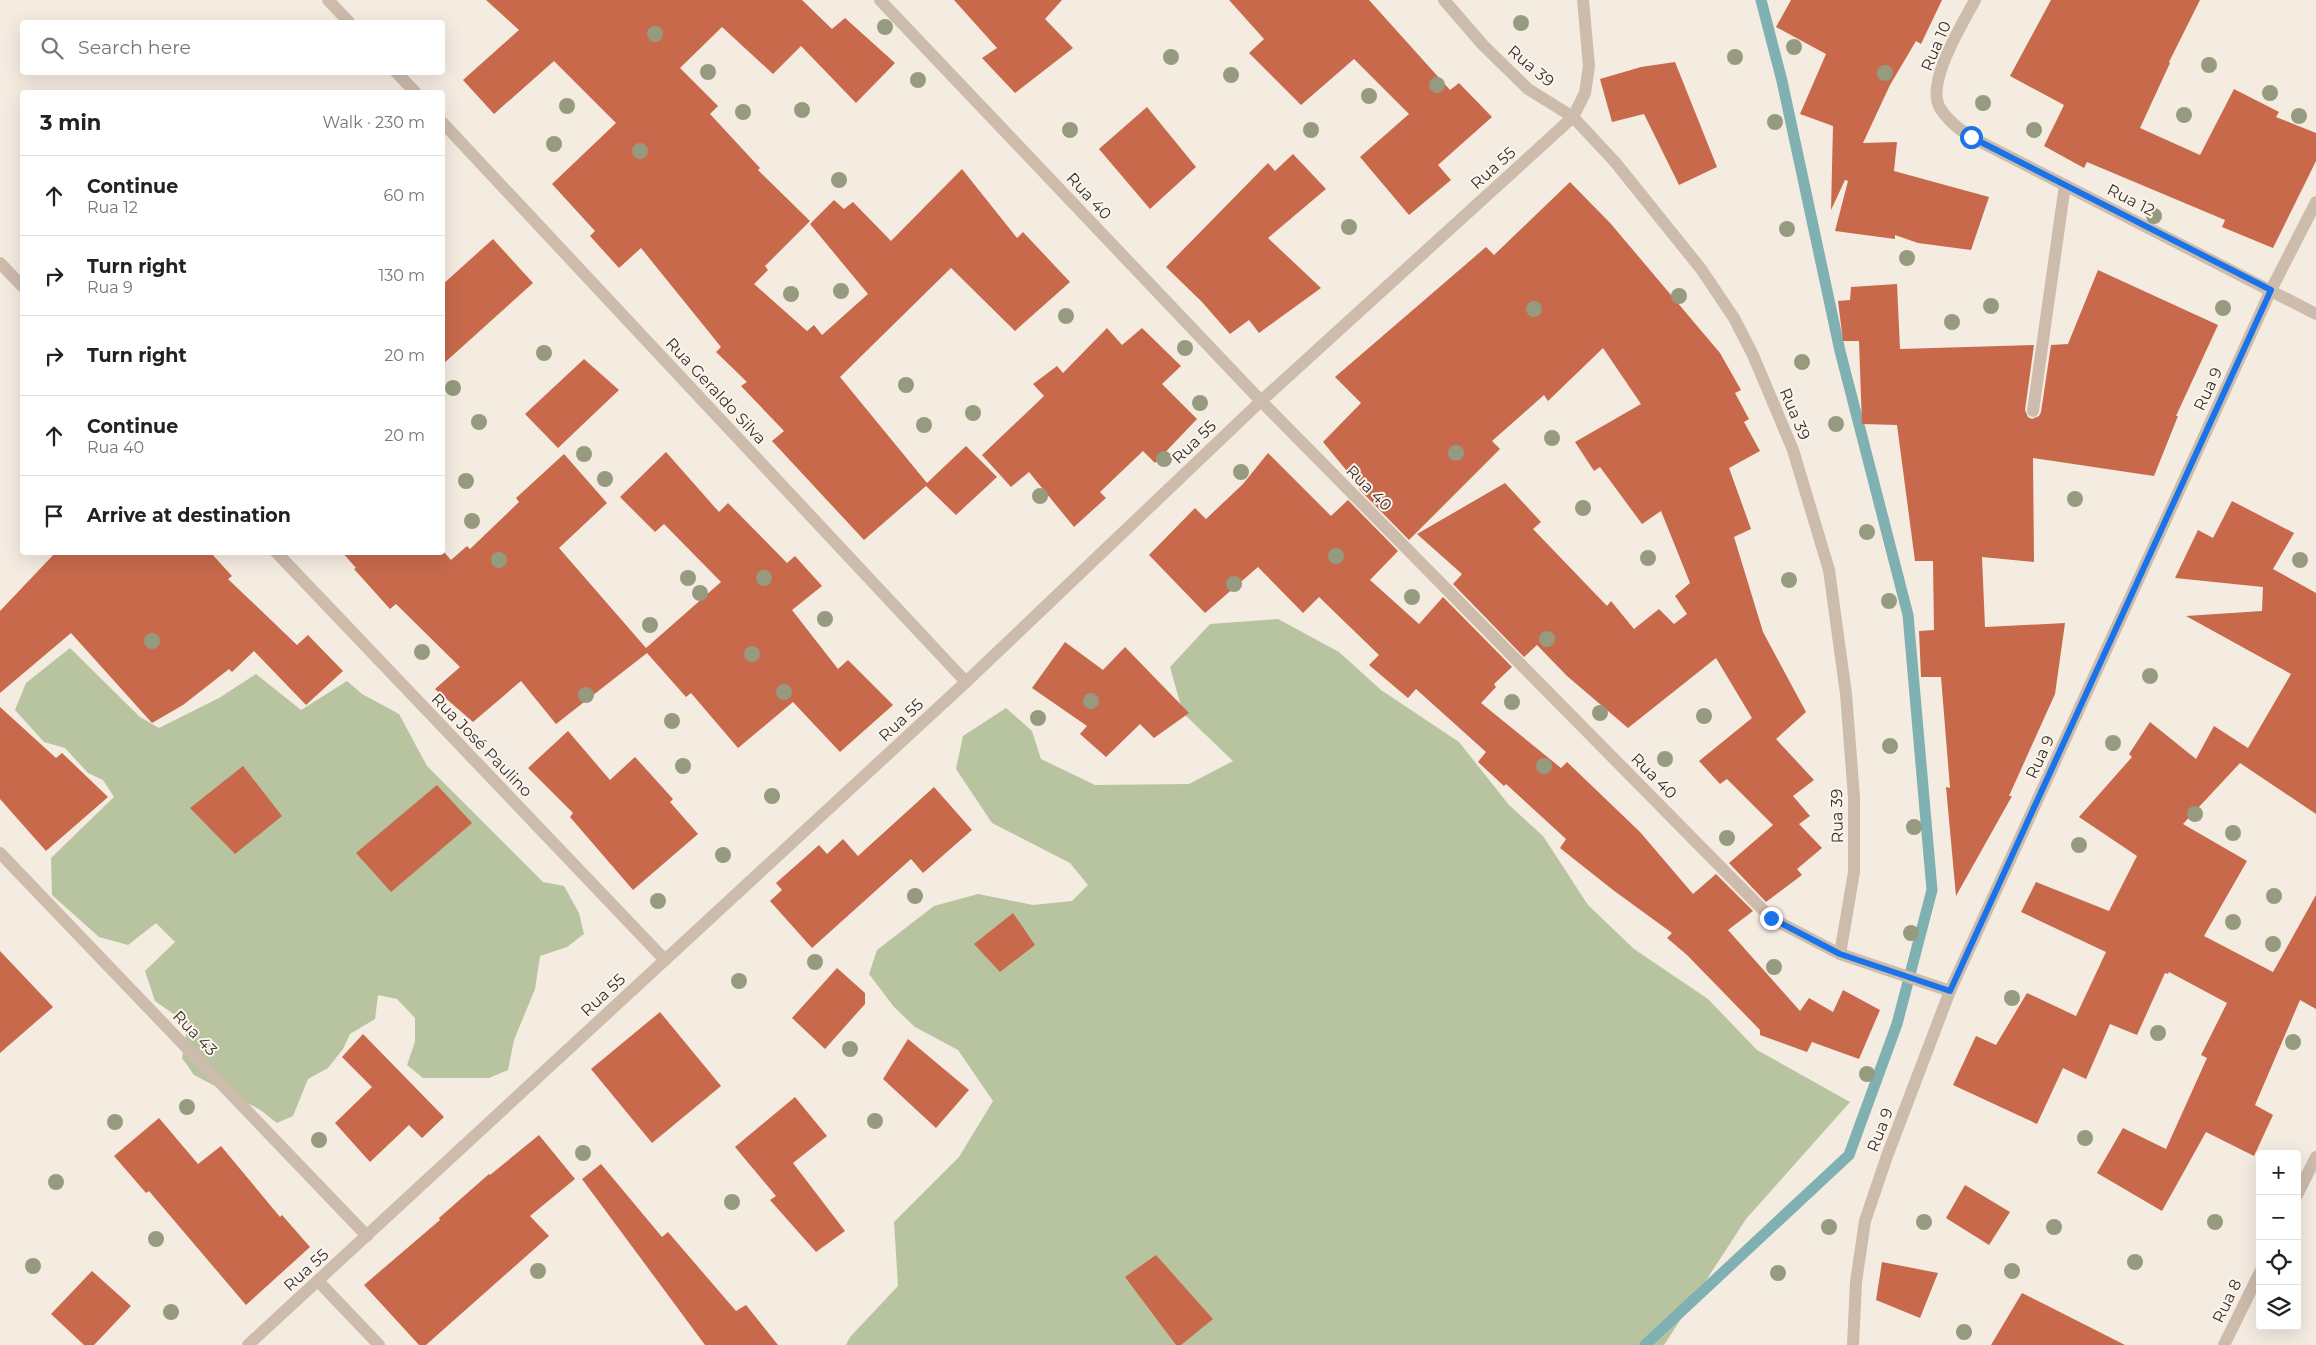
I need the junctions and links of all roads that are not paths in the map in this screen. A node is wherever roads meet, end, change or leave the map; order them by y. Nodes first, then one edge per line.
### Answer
1 (328, 0) edge
2 (880, 0) edge
3 (1444, 0) edge
4 (1583, 0) edge
5 (1975, 0) edge
6 (347, 20) edge
7 (399, 75) edge
8 (412, 90) edge
9 (1939, 107) joint
10 (1573, 117) junction
11 (445, 125) edge
12 (2065, 185) junction
13 (2316, 202) edge
14 (0, 263) edge
15 (20, 284) edge
16 (2271, 290) junction
17 (2316, 314) edge
18 (1261, 401) junction
19 (2033, 411) dead end
20 (279, 555) edge
21 (966, 682) junction
22 (0, 853) edge
23 (1840, 954) junction
24 (665, 960) junction
25 (1950, 991) junction
26 (2316, 1157) edge
27 (2297, 1195) edge
28 (367, 1236) junction
29 (2256, 1280) edge
30 (318, 1281) junction
31 (248, 1345) edge
32 (379, 1345) edge
33 (1853, 1345) edge
34 (2224, 1345) edge

1 - 6 street
2 - 18 street, Rua 40
3 - 10 street, Rua 39
4 - 10 street
5 - 9 street, Rua 10
7 - 8 street
9 - 12 street, Rua 12
10 - 18 street, Rua 55
10 - 23 street, Rua 39
11 - 21 street, Rua Geraldo Silva
12 - 16 street, Rua 12
12 - 19 street
13 - 16 street, Rua 9
14 - 15 street
16 - 17 street, Rua 12
16 - 25 street, Rua 9
18 - 21 street, Rua 55
18 - 23 street, Rua 40
20 - 24 street, Rua José Paulino
21 - 24 street, Rua 55
22 - 28 street, Rua 43
23 - 25 street, Rua 40
24 - 28 street, Rua 55
25 - 33 street, Rua 9
26 - 27 street
28 - 30 street, Rua 55
29 - 34 street, Rua 8
30 - 31 street, Rua 55
30 - 32 street

